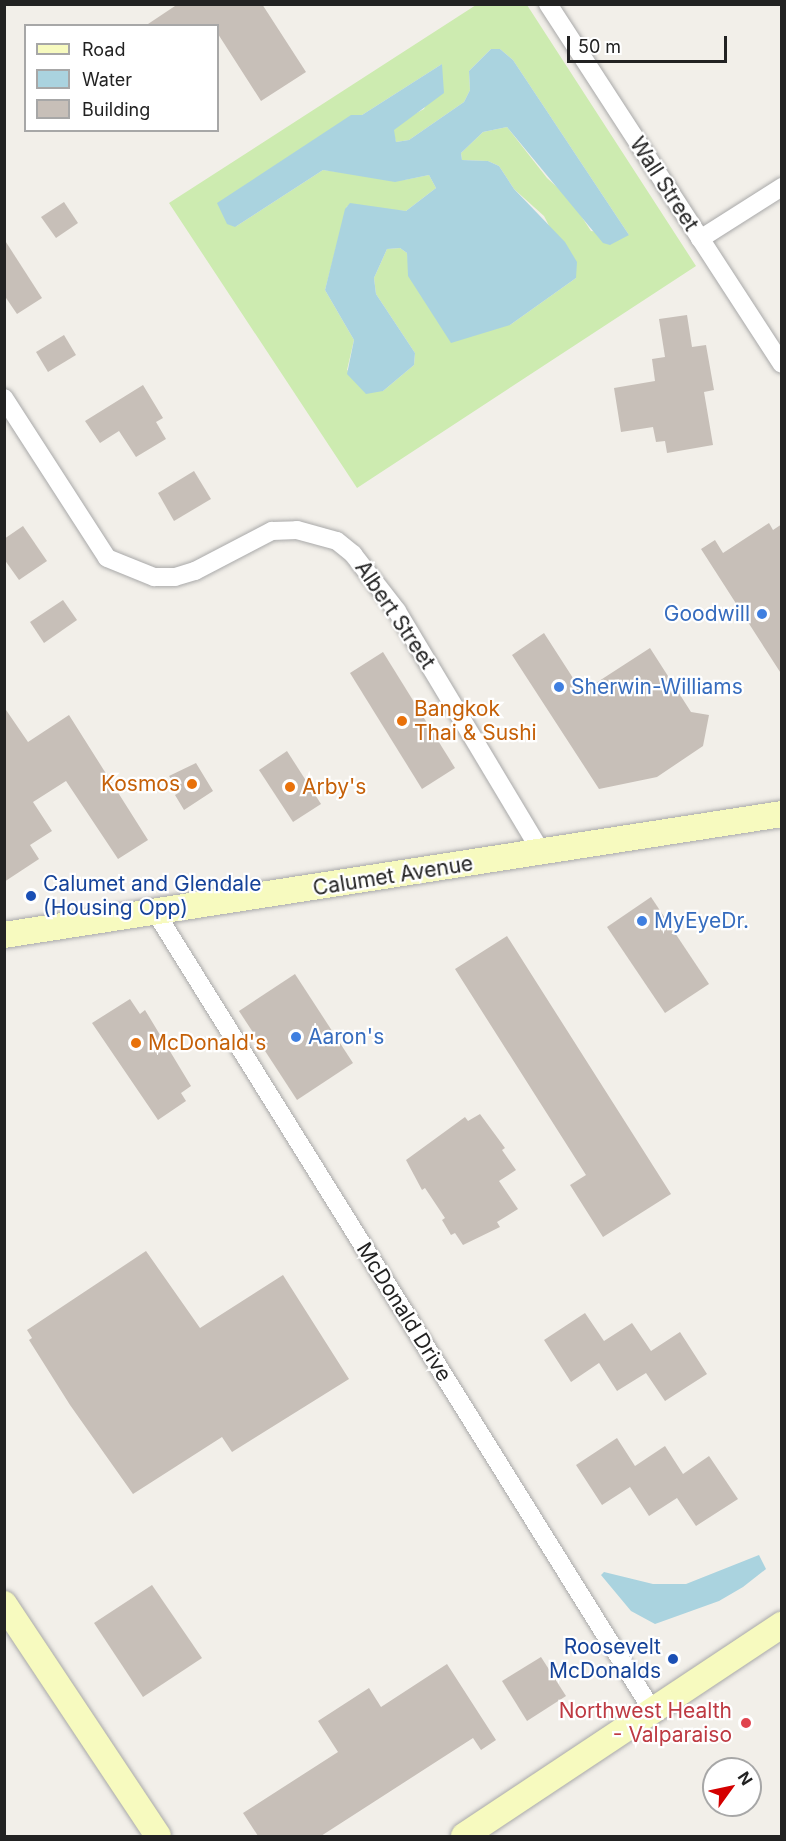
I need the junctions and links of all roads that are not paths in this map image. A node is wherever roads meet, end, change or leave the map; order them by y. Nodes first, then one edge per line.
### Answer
1 (548, 4) edge
2 (782, 188) edge
3 (700, 239) junction
4 (782, 364) edge
5 (4, 398) edge
6 (782, 814) edge
7 (542, 853) junction
8 (156, 913) junction
9 (4, 935) edge
10 (4, 1605) edge
11 (782, 1625) edge
12 (652, 1710) junction
13 (159, 1836) edge
14 (464, 1836) edge

1 - 3 street, Wall Street
2 - 3 street
3 - 4 street, Wall Street
5 - 7 street, Albert Street
6 - 7 main road, Calumet Avenue
7 - 8 main road, Calumet Avenue
8 - 9 main road, Calumet Avenue
8 - 12 street, McDonald Drive
10 - 13 main road
11 - 12 main road
12 - 14 main road

